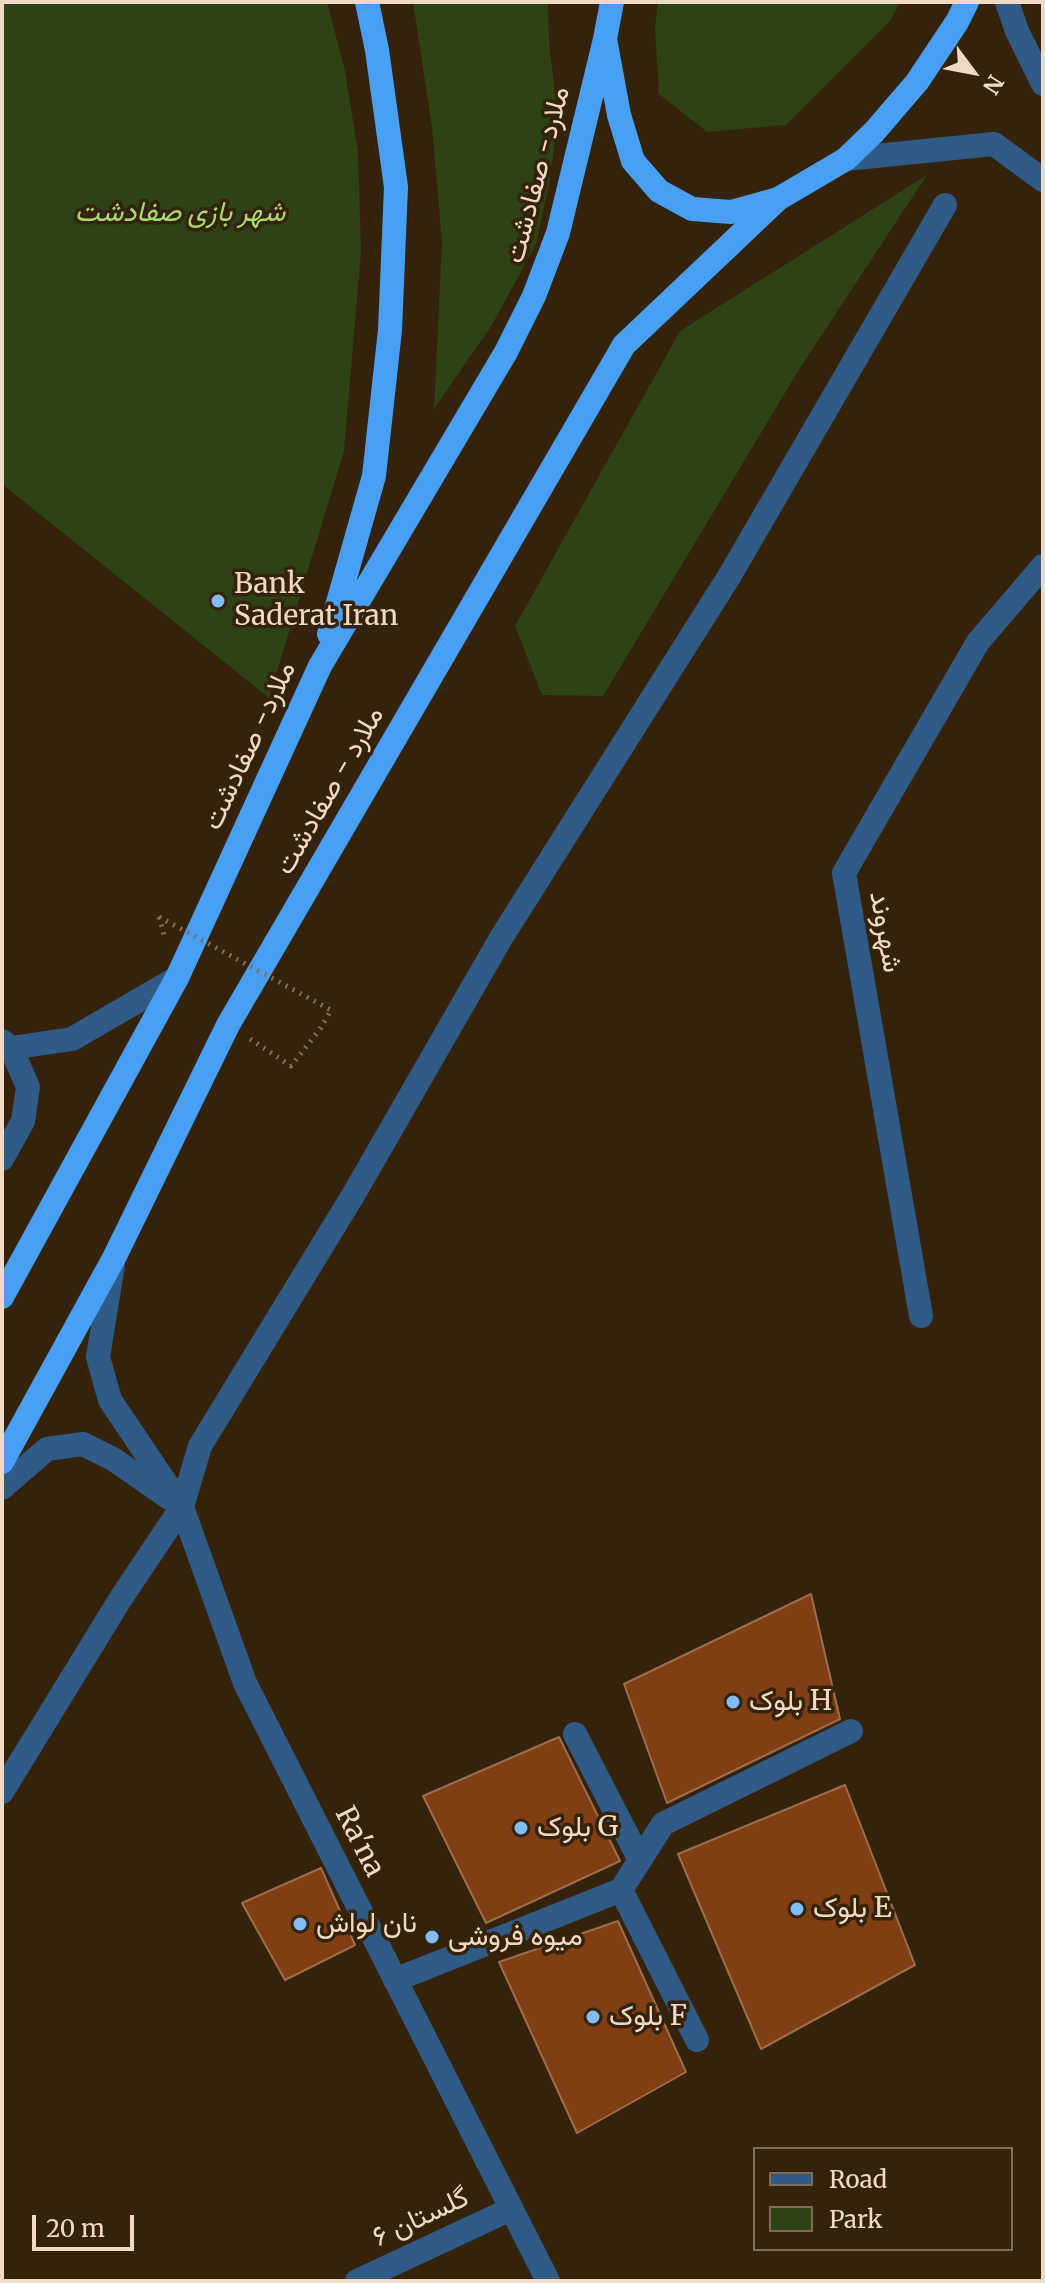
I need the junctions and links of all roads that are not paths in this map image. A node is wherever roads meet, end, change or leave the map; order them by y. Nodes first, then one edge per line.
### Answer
1 (367, 2) edge
2 (612, 2) edge
3 (967, 2) edge
4 (1007, 2) edge
5 (605, 39) junction
6 (1043, 84) edge
7 (846, 159) junction
8 (1043, 180) edge
9 (778, 199) junction
10 (945, 205) dead end
11 (1043, 566) edge
12 (320, 666) junction
13 (177, 978) junction
14 (7, 1044) edge
15 (2, 1159) edge
16 (114, 1258) junction
17 (2, 1297) edge
18 (921, 1316) dead end
19 (2, 1462) edge
20 (2, 1488) edge
21 (182, 1507) junction
22 (851, 1731) dead end
23 (575, 1734) dead end
24 (2, 1792) edge
25 (640, 1860) junction
26 (621, 1890) junction
27 (395, 1980) junction
28 (697, 2040) dead end
29 (511, 2209) junction
30 (357, 2281) edge
31 (548, 2281) edge

1 - 12 highway
2 - 5 highway, ملارد- صفادشت
3 - 7 highway
4 - 6 street
5 - 9 highway
5 - 12 highway, ملارد- صفادشت
7 - 8 street
7 - 9 highway
9 - 16 highway, ملارد - صفادشت
10 - 21 street
11 - 18 street, شهروند
12 - 13 highway, ملارد- صفادشت
13 - 14 street
13 - 17 highway, ملارد- صفادشت
14 - 15 street
16 - 19 highway, ملارد - صفادشت
16 - 21 street, Ra'na
20 - 21 street
21 - 24 street
21 - 27 street, Ra'na
22 - 25 street
23 - 25 street
25 - 26 street
26 - 27 street
26 - 28 street
27 - 29 street, Ra'na
29 - 30 street, گلستان ۶
29 - 31 street, Ra'na

